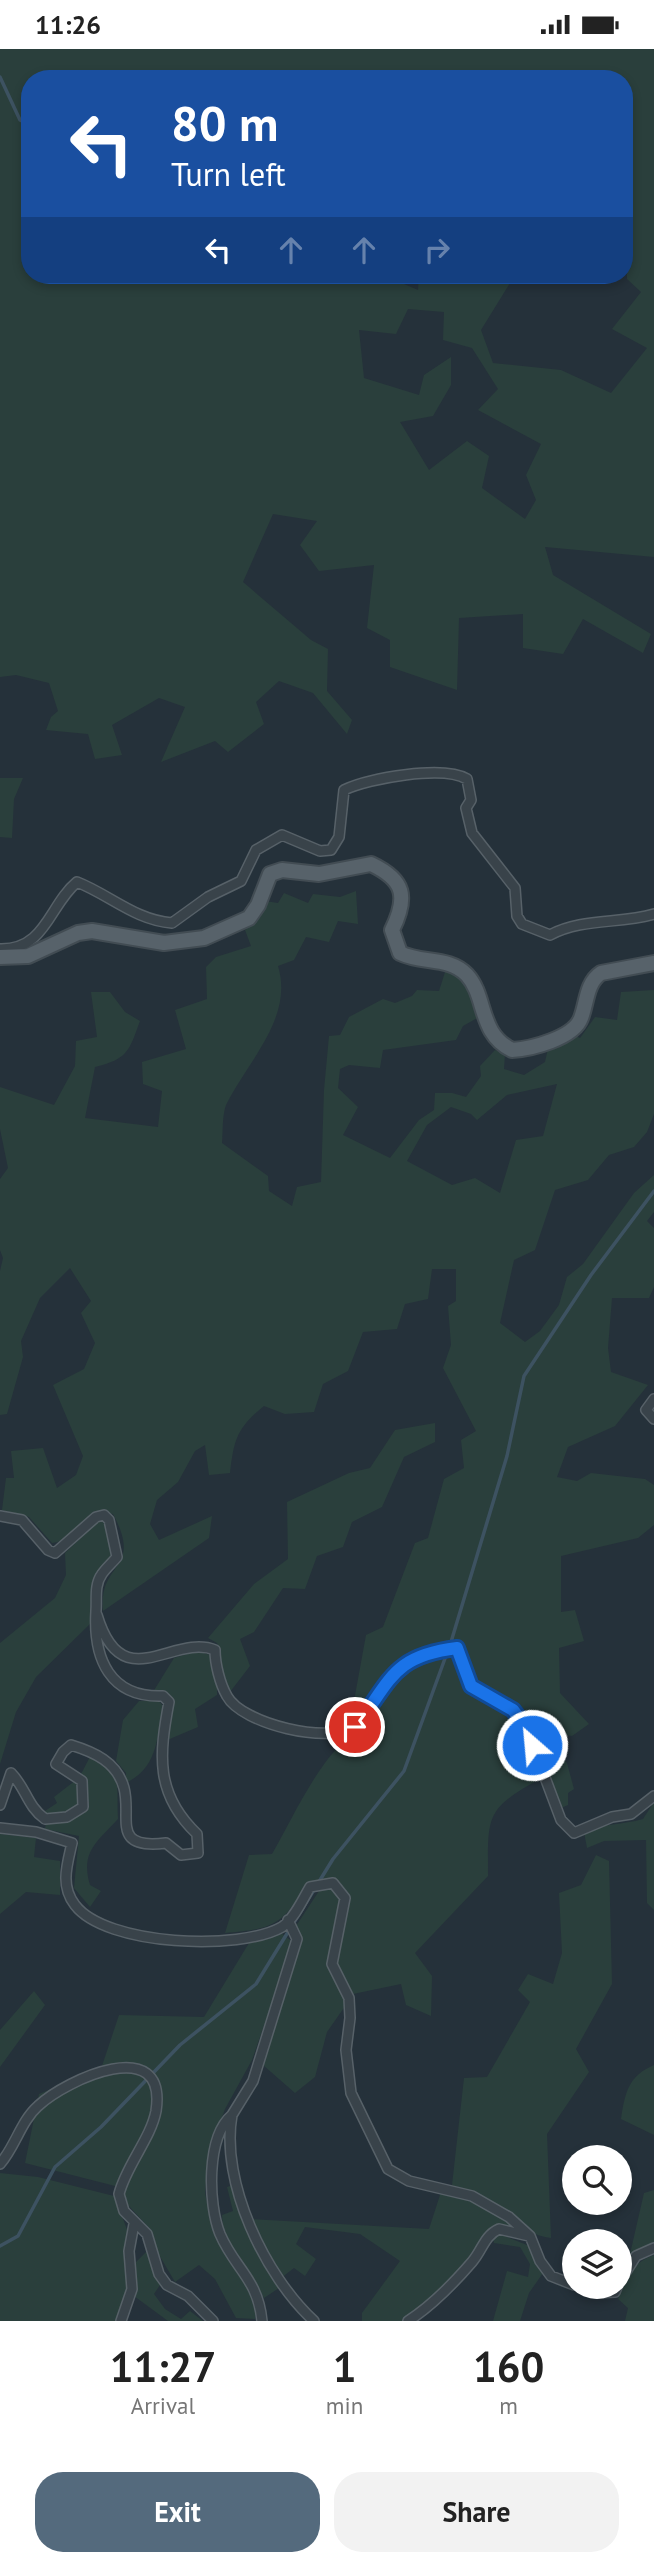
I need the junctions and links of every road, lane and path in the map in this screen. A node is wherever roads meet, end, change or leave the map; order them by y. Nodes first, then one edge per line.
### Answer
1 (654, 914) edge
2 (0, 949) edge
3 (0, 957) edge
4 (654, 963) edge
5 (654, 1399) edge
6 (654, 1419) edge
7 (0, 1516) edge
8 (96, 1610) junction
9 (654, 1796) edge
10 (0, 1805) edge
11 (0, 1828) edge
12 (288, 1920) junction
13 (232, 2115) junction
14 (0, 2164) edge
15 (134, 2224) junction
16 (530, 2236) junction
17 (654, 2248) edge
18 (632, 2262) edge
19 (562, 2280) edge
20 (121, 2321) edge
21 (213, 2321) edge
22 (262, 2321) edge
23 (314, 2321) edge
24 (408, 2321) edge

1 - 2 street
3 - 4 main road
5 - 6 street
7 - 8 street
8 - 9 street
8 - 10 street
11 - 12 street
12 - 13 street
12 - 16 street
13 - 22 street
13 - 23 street
14 - 15 street
15 - 20 street
15 - 21 street
16 - 19 street
16 - 24 street
17 - 18 street

